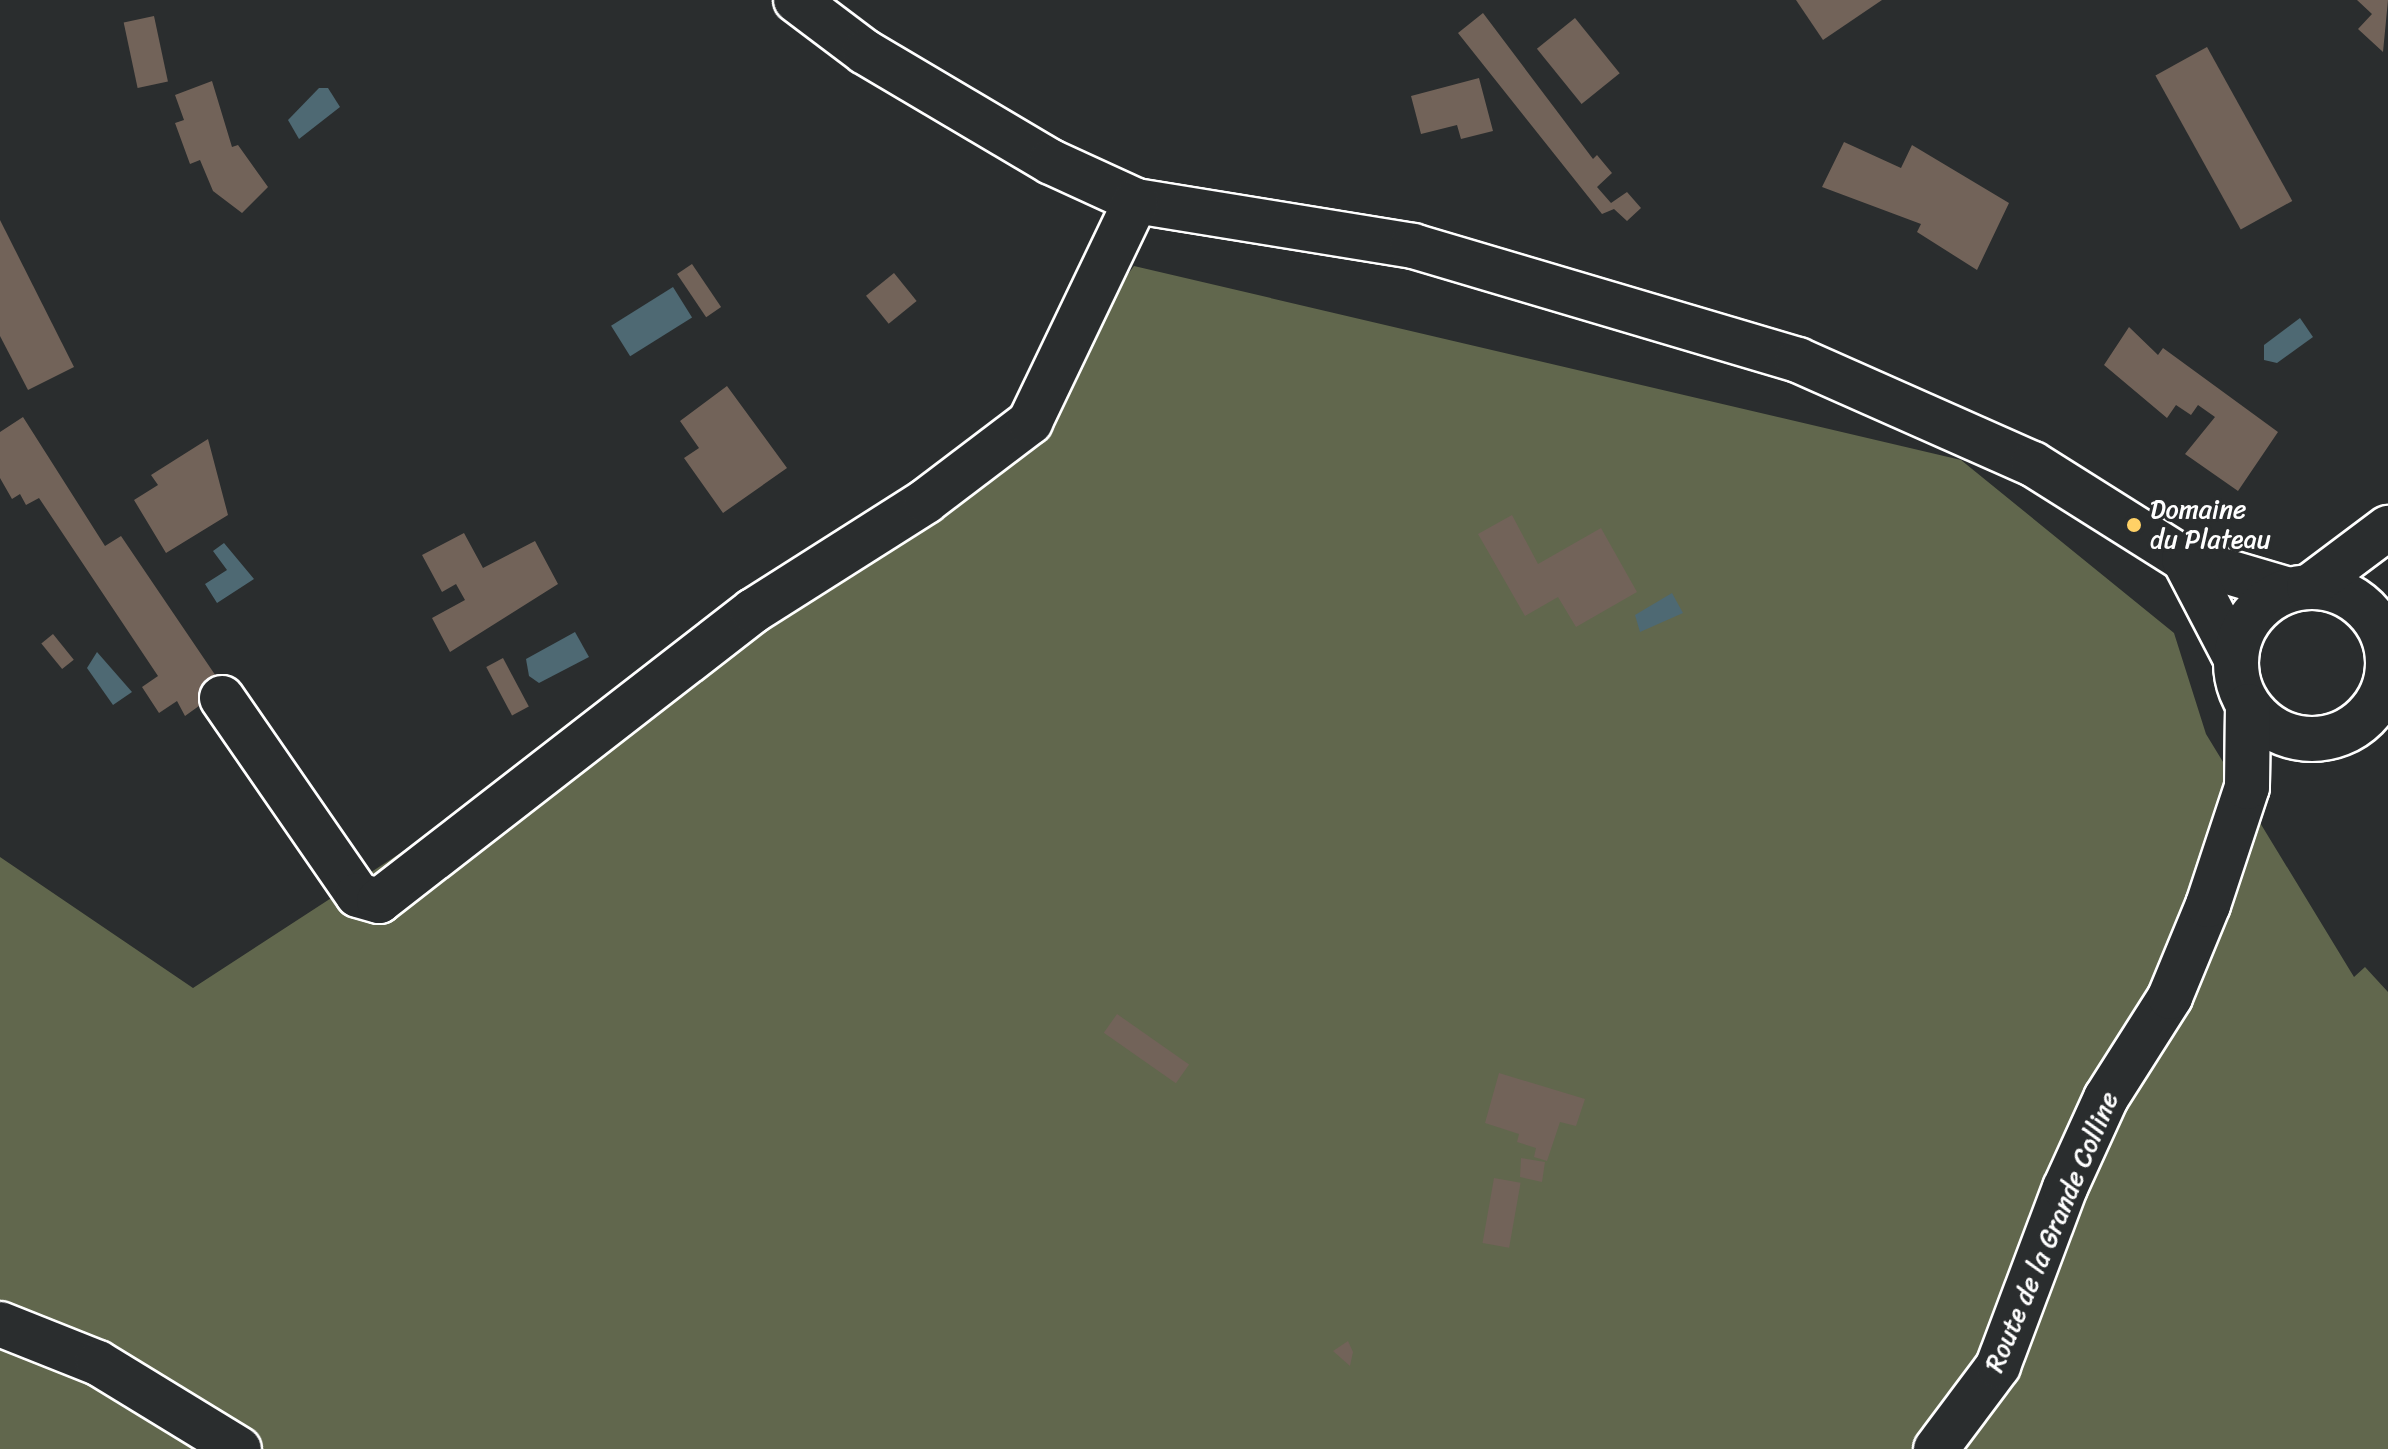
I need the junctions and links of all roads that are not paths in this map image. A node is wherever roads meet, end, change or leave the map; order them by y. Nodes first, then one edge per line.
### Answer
1 (796, 0) edge
2 (1136, 201) junction
3 (2379, 533) edge
4 (2184, 559) junction
5 (2299, 588) junction
6 (2382, 641) edge
7 (2235, 657) junction
8 (222, 698) dead end
9 (2248, 706) junction
10 (2370, 726) edge
11 (2288, 736) junction
12 (2247, 787) junction
13 (0, 1324) edge
14 (239, 1449) edge
15 (1936, 1449) edge

1 - 2 street
2 - 4 street
2 - 8 street
3 - 5 street
3 - 6 street
4 - 5 street
4 - 7 street
5 - 6 street
5 - 7 street
6 - 10 street
7 - 9 street
9 - 11 street
9 - 12 street, Route de la Grande Colline
10 - 11 street
11 - 12 street, Route de la Grande Colline
12 - 15 street, Route de la Grande Colline
13 - 14 street

